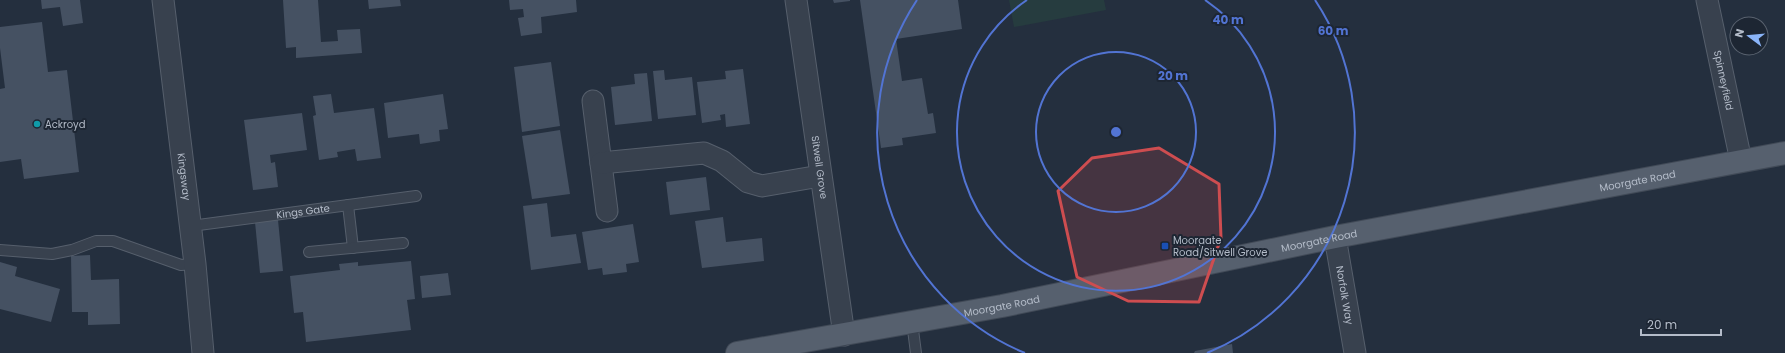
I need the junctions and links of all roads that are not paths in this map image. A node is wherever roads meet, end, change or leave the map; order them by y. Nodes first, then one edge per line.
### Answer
1 (163, 0) edge
2 (796, 0) edge
3 (1707, 0) edge
4 (593, 101) dead end
5 (1785, 153) edge
6 (1741, 161) junction
7 (601, 163) junction
8 (820, 176) junction
9 (416, 196) dead end
10 (348, 205) junction
11 (607, 211) dead end
12 (191, 226) junction
13 (1335, 237) junction
14 (403, 243) dead end
15 (353, 248) junction
16 (0, 250) edge
17 (309, 252) dead end
18 (195, 264) junction
19 (912, 322) junction
20 (844, 335) junction
21 (203, 353) edge
22 (737, 353) edge
23 (916, 353) edge
24 (1355, 353) edge

1 - 12 street, Kingsway
2 - 8 street, Sitwell Grove
3 - 6 street, Spinneyfield
4 - 7 street
5 - 6 main road, Moorgate Road
6 - 13 main road, Moorgate Road
7 - 8 street
7 - 11 street
8 - 20 street, Sitwell Grove
9 - 10 lane, Kings Gate
10 - 12 lane, Kings Gate
10 - 15 lane
12 - 18 street, Kingsway
13 - 19 main road, Moorgate Road
13 - 24 street, Norfolk Way
14 - 15 lane
15 - 17 lane
16 - 18 lane
18 - 21 street, Kingsway
19 - 20 main road, Moorgate Road
19 - 23 lane
20 - 22 main road, Moorgate Road

